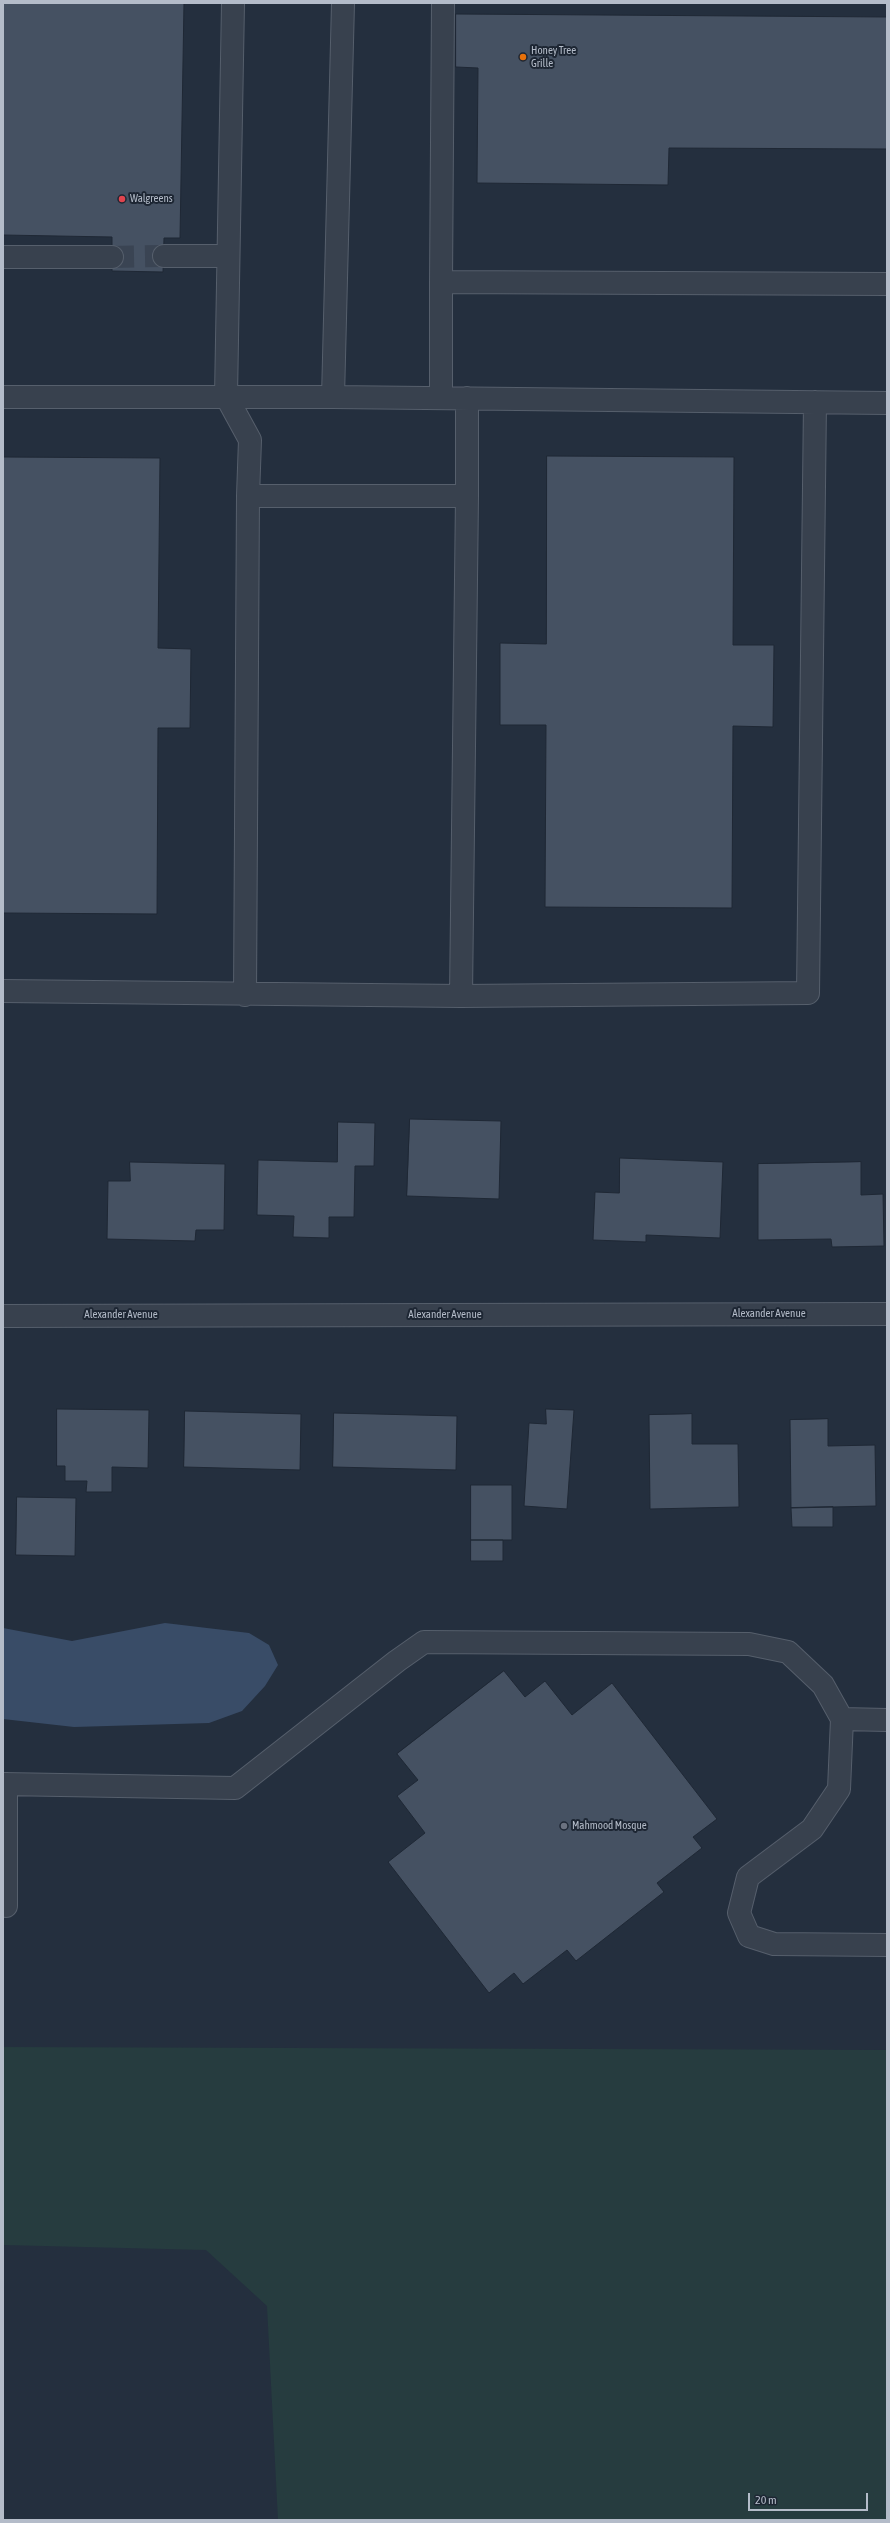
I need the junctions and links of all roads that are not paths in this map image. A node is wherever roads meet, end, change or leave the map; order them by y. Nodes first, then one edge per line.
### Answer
1 (233, 3) edge
2 (343, 3) edge
3 (443, 3) edge
4 (164, 256) tunnel mouth
5 (227, 256) junction
6 (3, 257) edge
7 (112, 257) tunnel mouth
8 (441, 282) junction
9 (887, 284) edge
10 (226, 396) junction
11 (332, 397) junction
12 (3, 398) edge
13 (442, 398) junction
14 (467, 398) junction
15 (815, 402) junction
16 (887, 403) edge
17 (248, 496) junction
18 (467, 496) junction
19 (3, 991) edge
20 (244, 995) junction
21 (461, 996) junction
22 (887, 1314) edge
23 (3, 1316) edge
24 (842, 1719) junction
25 (887, 1720) edge
26 (5, 1784) edge
27 (6, 1906) dead end
28 (887, 1946) edge

1 - 5 street
2 - 11 street
3 - 8 street
4 - 5 street
5 - 10 street
6 - 7 street
8 - 9 street
8 - 13 street
10 - 11 street
10 - 12 street
10 - 17 street
11 - 13 street
13 - 14 street
14 - 15 street
14 - 18 street
15 - 16 street
15 - 21 street
17 - 18 street
17 - 20 street
18 - 21 street
19 - 20 street
20 - 21 street
22 - 23 street, Alexander Avenue
24 - 25 street
24 - 26 street
24 - 28 street
26 - 27 street

